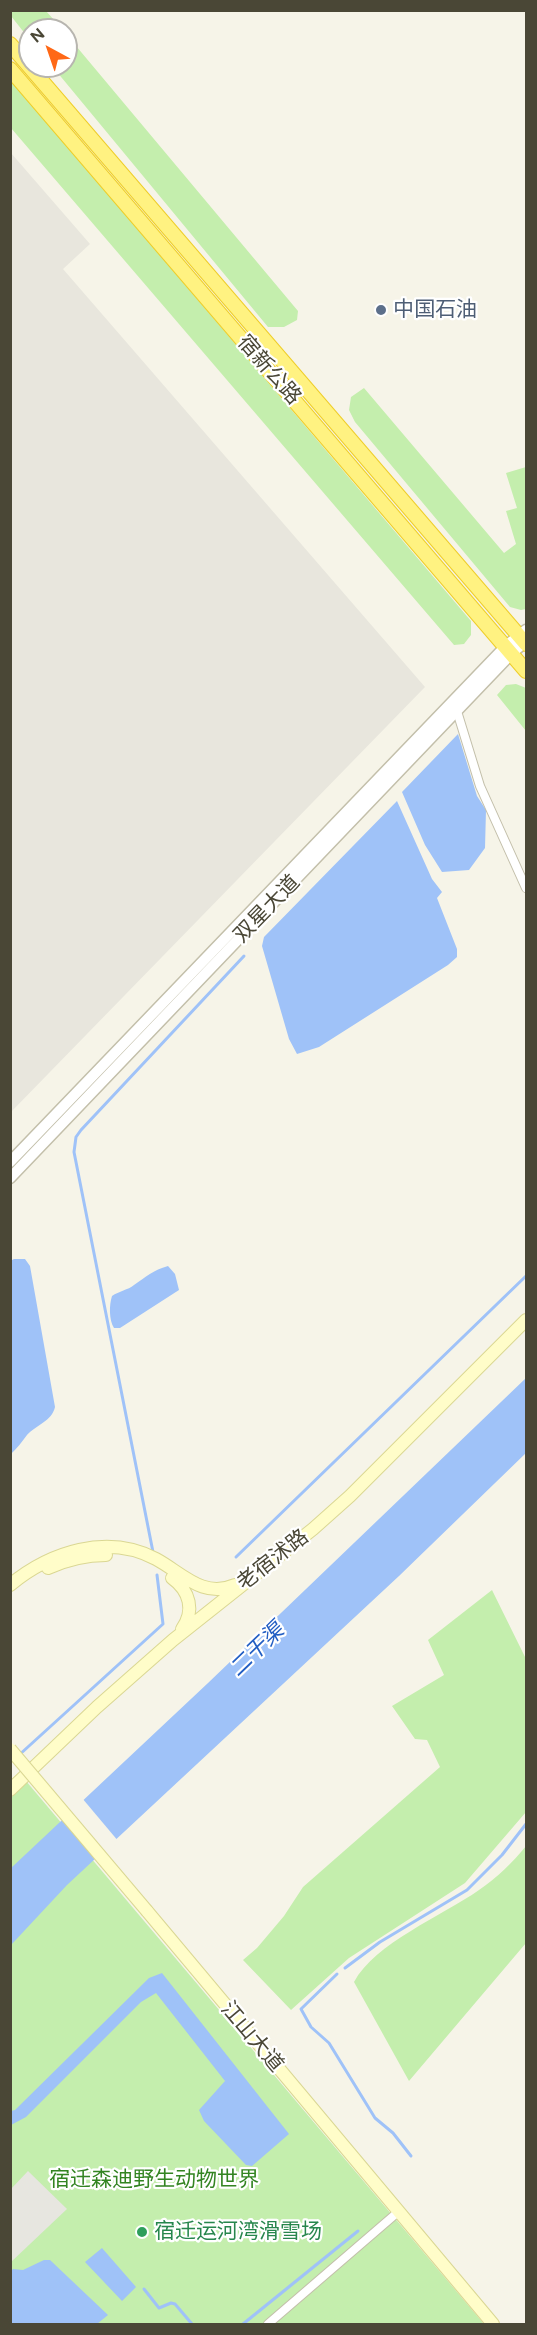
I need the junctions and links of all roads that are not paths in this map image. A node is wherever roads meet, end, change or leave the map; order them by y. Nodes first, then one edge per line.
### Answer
1 (10, 44) edge
2 (10, 69) edge
3 (525, 638) edge
4 (509, 649) junction
5 (526, 671) edge
6 (455, 706) junction
7 (526, 888) edge
8 (10, 1162) edge
9 (10, 1178) edge
10 (526, 1320) edge
11 (262, 1570) junction
12 (181, 1584) junction
13 (10, 1585) edge
14 (10, 1596) edge
15 (227, 1596) junction
16 (173, 1640) junction
17 (10, 1749) edge
18 (10, 1790) edge
19 (398, 2212) junction
20 (268, 2325) edge
21 (493, 2325) edge

1 - 3 highway, 宿新公路
2 - 4 highway, 宿新公路
3 - 4 street, 双星大道
4 - 5 highway, 宿新公路
4 - 6 street, 双星大道
6 - 7 street
6 - 8 street, 双星大道
6 - 9 street, 双星大道
10 - 11 main road, 老宿沭路
11 - 13 main road
11 - 15 main road, 老宿沭路
12 - 14 main road
12 - 15 main road
12 - 16 main road
15 - 16 main road, 老宿沭路
16 - 18 main road, 老宿沭路
17 - 19 main road, 江山大道, bridge
19 - 20 street
19 - 21 main road, 江山大道

